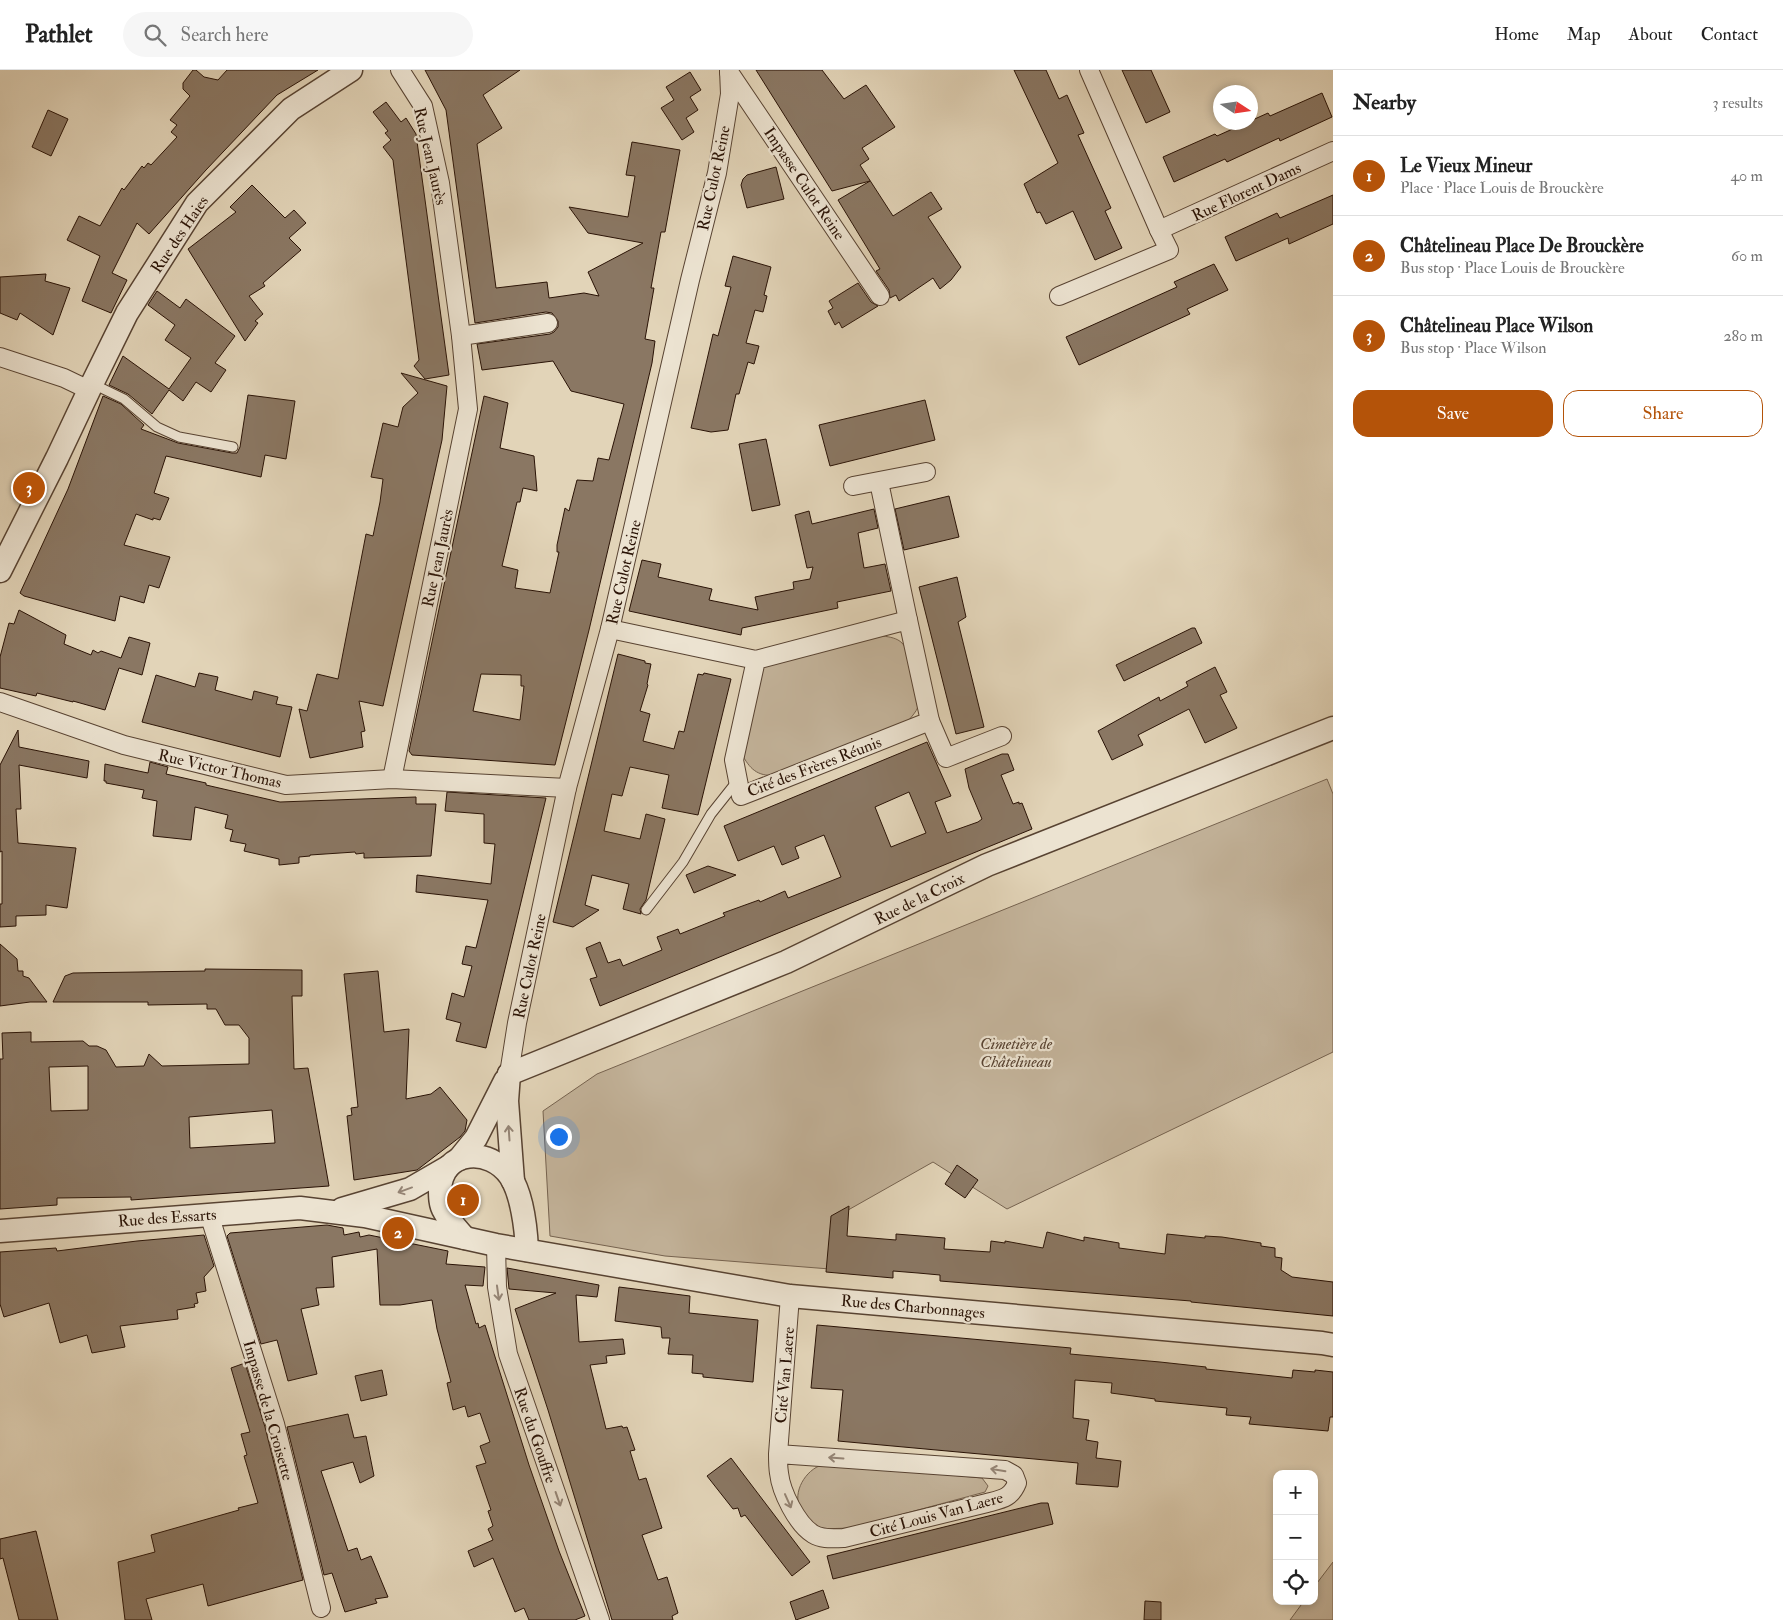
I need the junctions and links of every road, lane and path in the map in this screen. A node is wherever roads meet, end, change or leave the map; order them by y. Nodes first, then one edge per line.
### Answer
1 (351, 70) edge
2 (400, 70) edge
3 (1089, 70) edge
4 (729, 71) edge
5 (1333, 151) edge
6 (1159, 230) junction
7 (880, 296) dead end
8 (1059, 296) dead end
9 (548, 323) dead end
10 (461, 336) junction
11 (0, 357) edge
12 (90, 387) junction
13 (233, 447) dead end
14 (926, 472) dead end
15 (879, 482) junction
16 (853, 486) dead end
17 (0, 571) edge
18 (908, 620) junction
19 (610, 629) junction
20 (756, 660) junction
21 (0, 702) edge
22 (930, 721) junction
23 (1333, 728) edge
24 (1002, 736) dead end
25 (392, 779) junction
26 (738, 779) junction
27 (567, 788) junction
28 (646, 910) dead end
29 (509, 1074) junction
30 (453, 1163) junction
31 (513, 1181) junction
32 (334, 1212) junction
33 (209, 1214) junction
34 (0, 1231) edge
35 (465, 1238) junction
36 (496, 1245) junction
37 (527, 1250) junction
38 (790, 1296) junction
39 (1333, 1345) edge
40 (778, 1454) junction
41 (321, 1608) dead end
42 (600, 1620) edge

1 - 12 street, Rue des Haies
2 - 10 street, Rue Jean Jaurès
3 - 6 street
4 - 7 street, Impasse Culot Reine
4 - 19 street, Rue Culot Reine
5 - 6 street, Rue Florent Dams
6 - 8 street
9 - 10 street
10 - 25 street, Rue Jean Jaurès
11 - 12 street
12 - 13 lane
12 - 17 street, Rue des Haies
14 - 15 street
15 - 16 street
15 - 18 street
18 - 20 street
18 - 22 street
19 - 20 street
19 - 27 street, Rue Culot Reine
20 - 26 street, Cité des Frères Réunis
21 - 25 street, Rue Victor Thomas
22 - 24 street
22 - 26 street, Cité des Frères Réunis
23 - 29 street, Rue de la Croix
25 - 27 street, Rue Victor Thomas
26 - 28 lane
27 - 29 street, Rue Culot Reine
29 - 30 street
31 -> 29 street
30 - 31 street
30 -> 32 street
30 - 35 street
31 - 37 street
32 - 33 street, Rue des Essarts
32 - 35 street, Rue des Essarts
33 - 34 street, Rue des Essarts
33 - 41 street, Impasse de la Croisette
35 - 36 street
36 - 37 street, Rue des Charbonnages
36 -> 42 street, Rue du Gouffre
37 - 38 street, Rue des Charbonnages
38 - 39 street, Rue des Charbonnages
38 - 40 street, Cité Van Laere
40 -> 40 street, Cité Louis Van Laere

